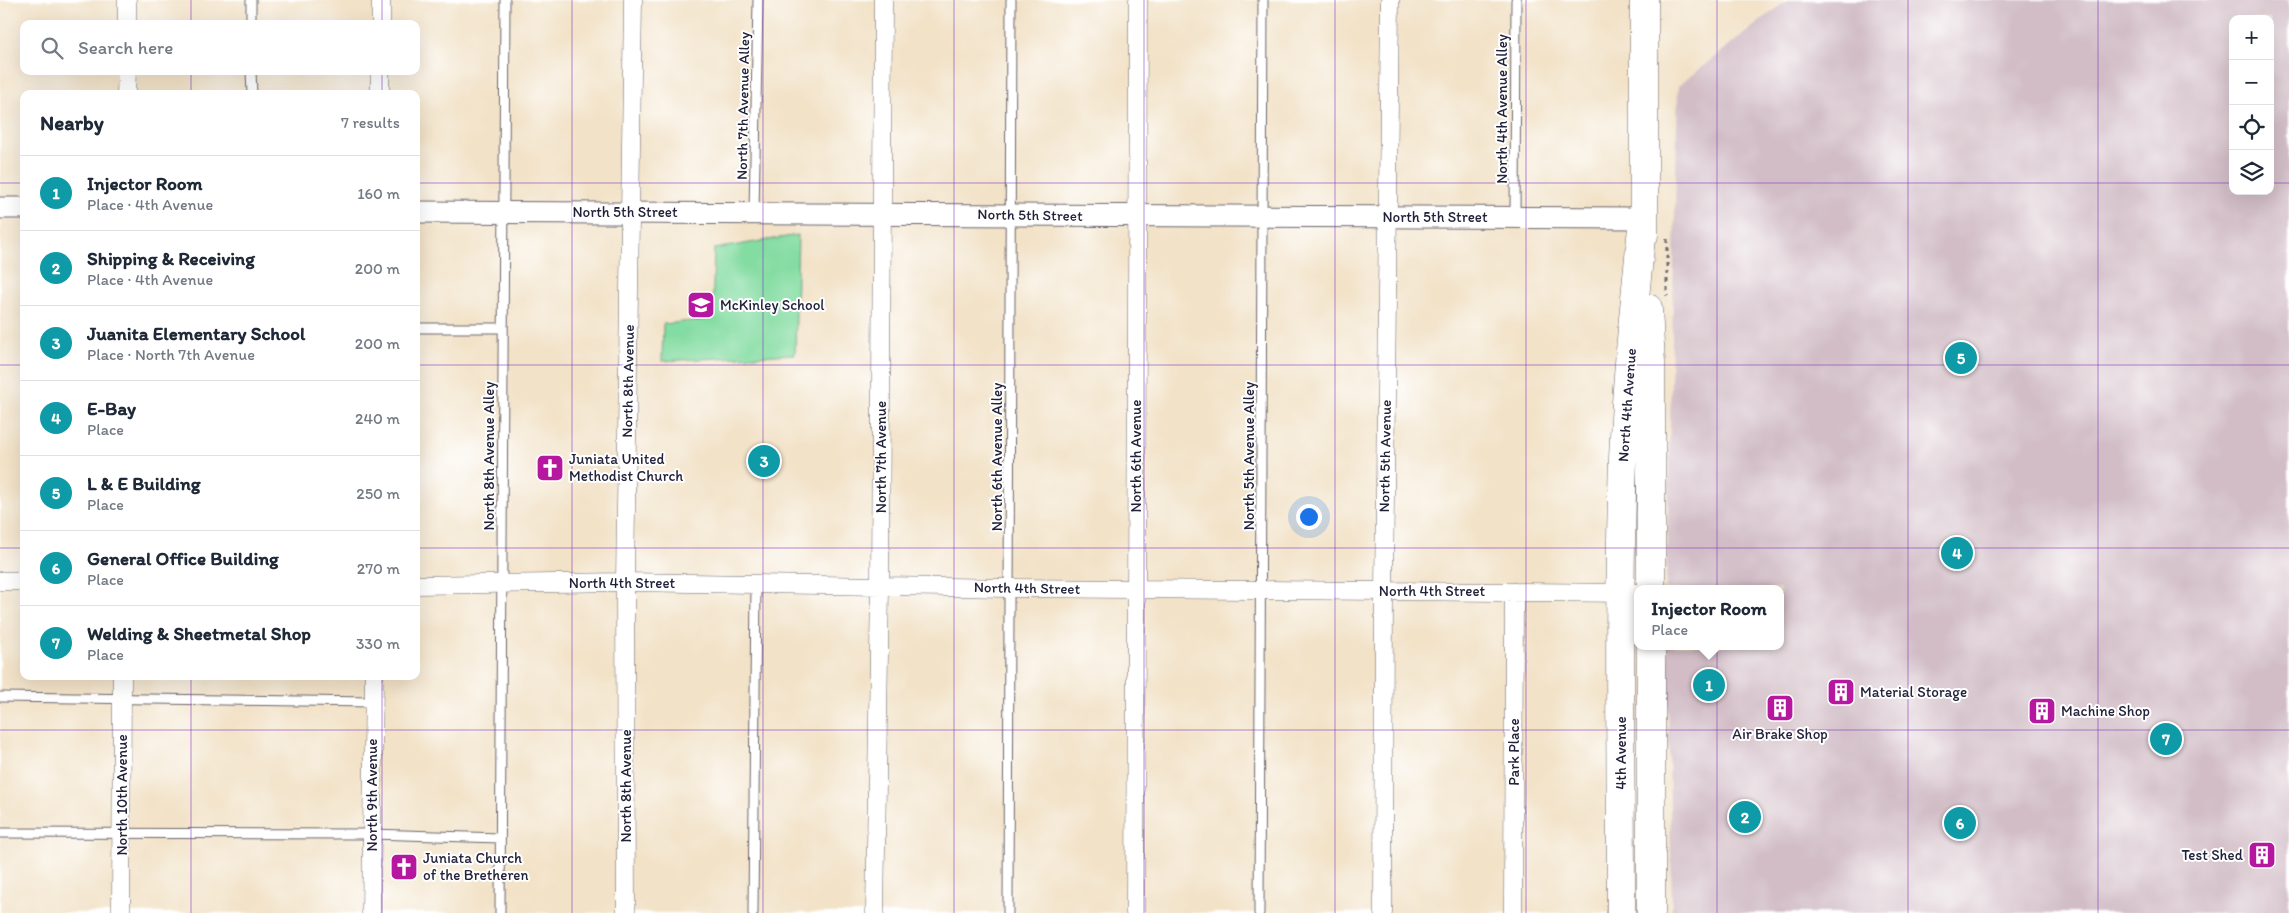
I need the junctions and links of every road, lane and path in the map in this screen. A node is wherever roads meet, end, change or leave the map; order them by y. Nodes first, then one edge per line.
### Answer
1 (127, 0) edge
2 (251, 0) edge
3 (381, 0) edge
4 (505, 0) edge
5 (633, 0) edge
6 (758, 0) edge
7 (883, 0) edge
8 (1011, 0) edge
9 (1138, 0) edge
10 (1263, 0) edge
11 (1390, 0) edge
12 (1516, 0) edge
13 (1644, 0) edge
14 (127, 20) edge
15 (251, 20) edge
16 (381, 20) edge
17 (126, 75) edge
18 (251, 75) edge
19 (380, 75) edge
20 (126, 90) edge
21 (252, 90) edge
22 (380, 90) edge
23 (0, 208) edge
24 (20, 208) edge
25 (420, 212) edge
26 (504, 212) junction
27 (631, 212) junction
28 (754, 213) junction
29 (882, 213) junction
30 (1010, 214) junction
31 (1136, 216) junction
32 (1263, 216) junction
33 (1388, 217) junction
34 (1515, 218) junction
35 (1643, 218) junction
36 (420, 328) edge
37 (503, 328) junction
38 (0, 581) edge
39 (20, 581) edge
40 (626, 582) junction
41 (503, 584) junction
42 (756, 585) junction
43 (1651, 585) edge
44 (420, 586) edge
45 (880, 587) junction
46 (1010, 588) junction
47 (1136, 589) junction
48 (1262, 590) junction
49 (1384, 591) junction
50 (1514, 592) junction
51 (1629, 593) edge
52 (1651, 650) edge
53 (122, 680) edge
54 (374, 680) edge
55 (0, 697) edge
56 (122, 698) junction
57 (373, 702) junction
58 (0, 832) edge
59 (122, 834) junction
60 (372, 834) junction
61 (500, 838) junction
62 (121, 913) edge
63 (372, 913) edge
64 (500, 913) edge
65 (626, 913) edge
66 (753, 913) edge
67 (875, 913) edge
68 (1008, 913) edge
69 (1135, 913) edge
70 (1259, 913) edge
71 (1383, 913) edge
72 (1513, 913) edge
73 (1621, 913) edge
74 (1650, 913) edge

1 - 14 street
2 - 15 lane
3 - 16 street
4 - 26 lane, North 8th Avenue Alley
5 - 27 street, North 8th Avenue
6 - 28 lane, North 7th Avenue Alley
7 - 29 street, North 7th Avenue
8 - 30 lane, North 6th Avenue Alley
9 - 31 street, North 6th Avenue
10 - 32 lane, North 5th Avenue Alley
11 - 33 street, North 5th Avenue
12 - 34 lane, North 4th Avenue Alley
13 - 35 main road, North 4th Avenue
17 - 20 street
18 - 21 lane
19 - 22 street
23 - 24 street
25 - 26 street, North 5th Street
26 - 27 street, North 5th Street
26 - 37 lane, North 8th Avenue Alley
27 - 28 street, North 5th Street
27 - 40 street, North 8th Avenue
28 - 29 street, North 5th Street
29 - 30 street, North 5th Street
29 - 45 street, North 7th Avenue
30 - 31 street, North 5th Street
30 - 46 lane, North 6th Avenue Alley
31 - 32 street, North 5th Street
31 - 47 street, North 6th Avenue
32 - 33 street, North 5th Street
32 - 48 lane, North 5th Avenue Alley
33 - 34 street, North 5th Street
33 - 49 street, North 5th Avenue
34 - 35 street, North 5th Street
35 - 43 main road, North 4th Avenue
35 - 51 main road, North 4th Avenue
36 - 37 lane
37 - 41 lane, North 8th Avenue Alley
38 - 39 street
40 - 41 street, North 4th Street
40 - 42 street, North 4th Street
40 - 65 street, North 8th Avenue
41 - 44 street, North 4th Street
41 - 61 lane, North 8th Avenue Alley
42 - 45 street, North 4th Street
42 - 66 lane
45 - 46 street, North 4th Street
45 - 67 street, North 7th Avenue
46 - 47 street, North 4th Street
46 - 68 lane, North 6th Avenue Alley
47 - 48 street, North 4th Street
47 - 69 street, North 6th Avenue
48 - 49 street, North 4th Street
48 - 70 lane, North 5th Avenue Alley
49 - 50 street, North 4th Street
49 - 71 street, North 5th Avenue
50 - 51 street, North 4th Street
50 - 72 street, Park Place
51 - 73 main road, 4th Avenue
52 - 74 main road, 4th Avenue
53 - 56 street, North 10th Avenue
54 - 57 street, North 9th Avenue
55 - 56 lane
56 - 57 lane
56 - 59 street, North 10th Avenue
57 - 60 street, North 9th Avenue
58 - 59 lane
59 - 60 lane
59 - 62 street, North 10th Avenue
60 - 61 lane
60 - 63 street, North 9th Avenue
61 - 64 lane, North 8th Avenue Alley

